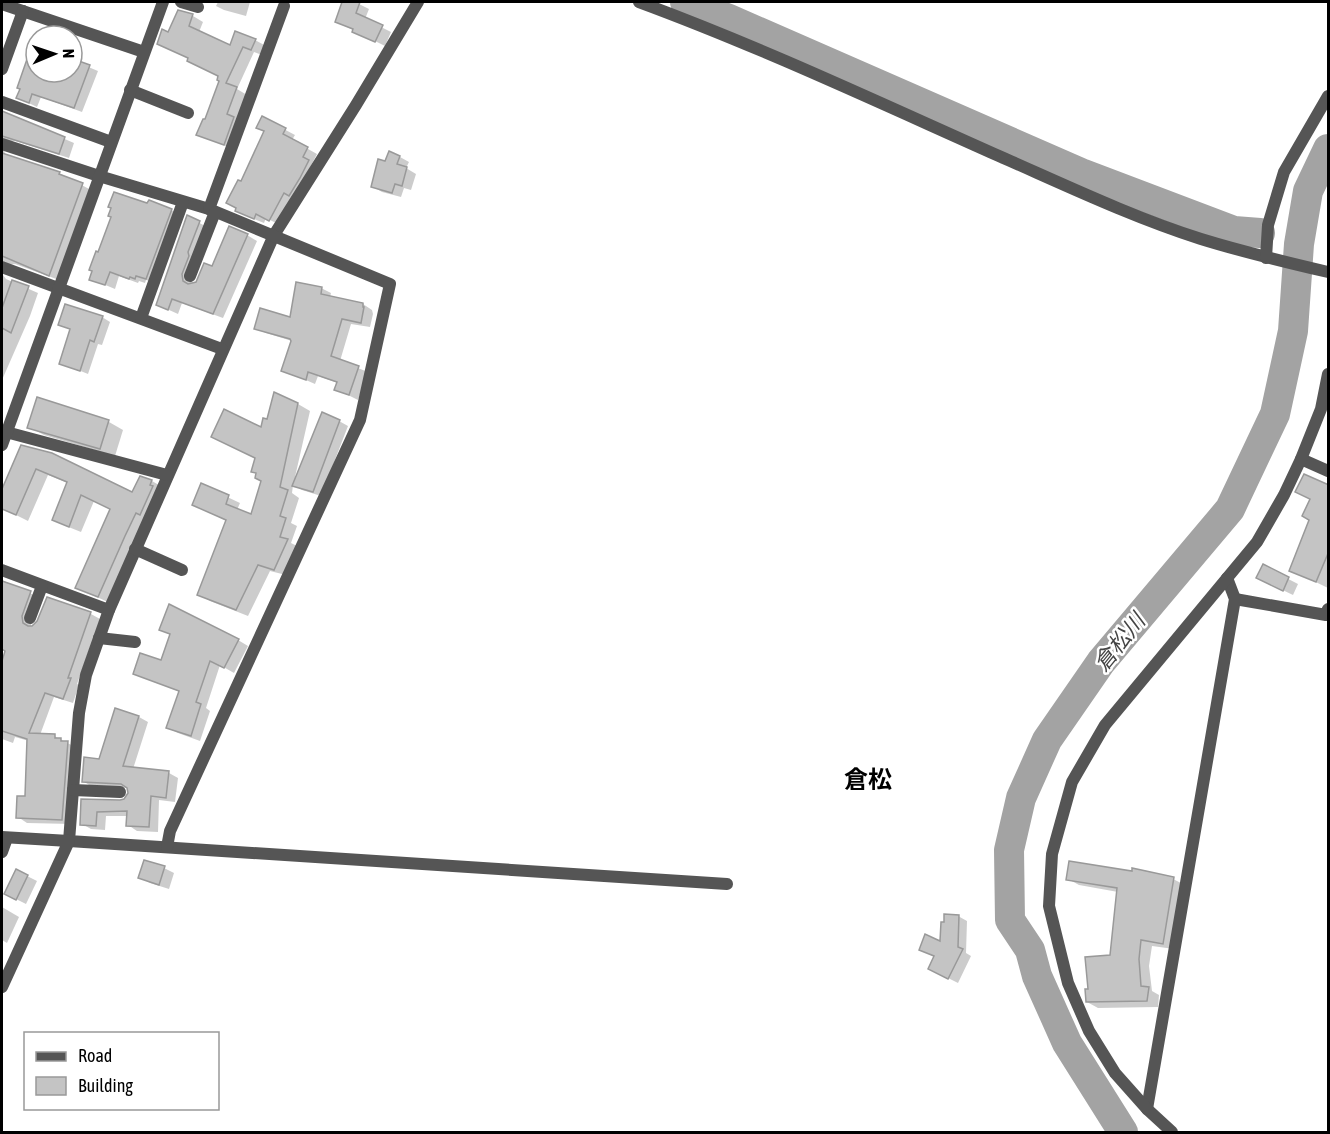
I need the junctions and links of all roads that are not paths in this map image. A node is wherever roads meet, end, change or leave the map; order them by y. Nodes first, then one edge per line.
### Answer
1 (163, 2) edge
2 (181, 2) edge
3 (418, 2) edge
4 (639, 2) edge
5 (2, 4) edge
6 (284, 6) dead end
7 (198, 7) dead end
8 (23, 11) junction
9 (144, 52) junction
10 (2, 69) edge
11 (130, 90) junction
12 (1329, 96) edge
13 (2, 102) edge
14 (189, 113) dead end
15 (111, 142) junction
16 (2, 144) edge
17 (99, 176) junction
18 (183, 202) junction
19 (212, 210) junction
20 (274, 235) junction
21 (1267, 258) junction
22 (2, 267) edge
23 (1329, 272) edge
24 (190, 276) dead end
25 (59, 288) junction
26 (141, 318) junction
27 (222, 349) junction
28 (1329, 374) edge
29 (5, 428) edge
30 (2, 445) edge
31 (1301, 459) junction
32 (1329, 471) edge
33 (167, 475) junction
34 (135, 549) junction
35 (2, 570) edge
36 (182, 570) dead end
37 (1227, 578) junction
38 (42, 586) junction
39 (1235, 599) junction
40 (1329, 609) edge
41 (109, 610) junction
42 (30, 618) dead end
43 (99, 638) junction
44 (135, 642) dead end
45 (73, 790) junction
46 (120, 792) dead end
47 (4, 837) edge
48 (69, 841) junction
49 (167, 847) junction
50 (2, 852) edge
51 (727, 884) dead end
52 (6, 965) edge
53 (2, 987) edge
54 (1147, 1109) junction
55 (1172, 1132) edge

1 - 9 street
2 - 7 street
3 - 20 street
4 - 21 street
5 - 8 street
6 - 19 street
8 - 9 street
8 - 10 street
9 - 11 street
11 - 14 street
11 - 15 street
12 - 21 street
13 - 15 street
15 - 17 street
16 - 17 street
17 - 18 street
17 - 25 street
18 - 19 street
18 - 26 street
19 - 20 street
19 - 24 street
20 - 27 street
20 - 49 street
21 - 23 street
22 - 25 street
25 - 26 street
25 - 29 street
26 - 27 street
27 - 33 street
28 - 31 street
29 - 30 street
29 - 33 street
31 - 32 street
31 - 37 street
33 - 34 street
34 - 36 street
34 - 41 street
35 - 38 street
37 - 39 street
37 - 54 street
38 - 41 street
38 - 42 street
39 - 40 street
39 - 54 street
41 - 43 street
43 - 44 street
43 - 45 street
45 - 46 street
45 - 48 street
47 - 48 street
47 - 50 street
48 - 49 street
48 - 52 street
49 - 51 street
52 - 53 street
54 - 55 street

